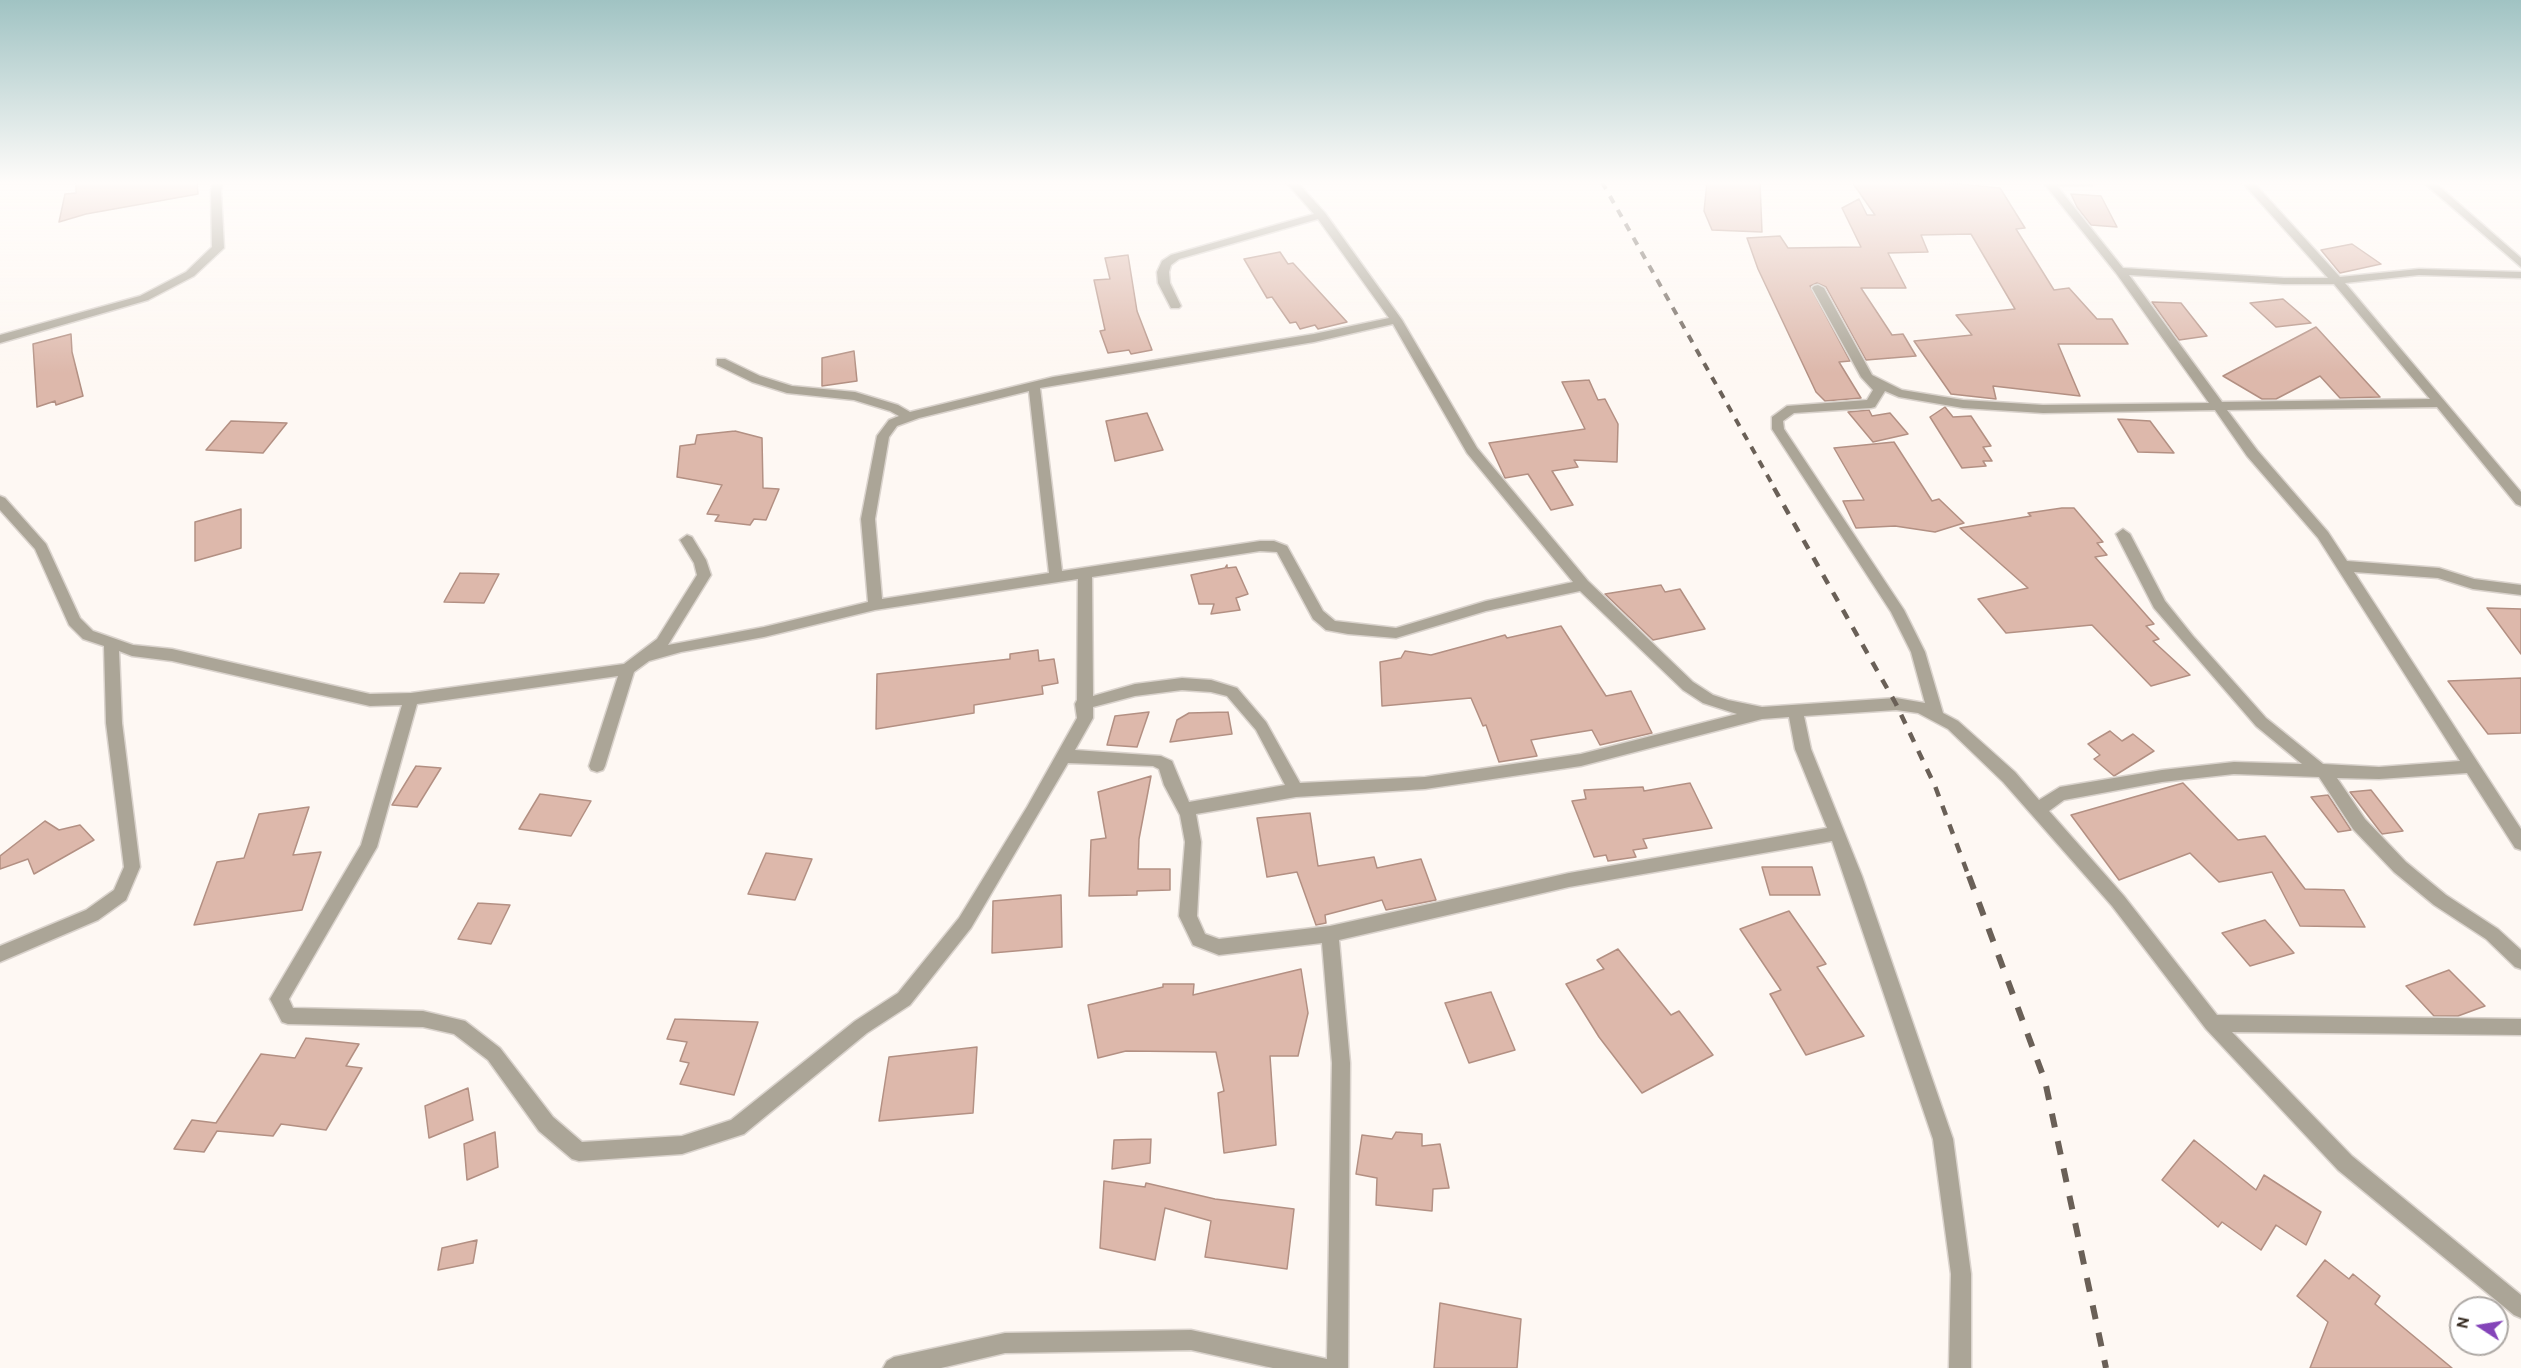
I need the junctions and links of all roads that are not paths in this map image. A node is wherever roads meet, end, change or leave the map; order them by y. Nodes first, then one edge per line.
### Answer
1 (218, 246) edge
2 (1214, 246) edge
3 (1343, 246) edge
4 (2100, 246) edge
5 (2304, 246) edge
6 (2500, 246) edge
7 (2521, 264) edge
8 (2120, 271) junction
9 (2521, 275) edge
10 (2335, 280) junction
11 (1818, 288) dead end
12 (1175, 306) dead end
13 (1396, 320) junction
14 (0, 339) edge
15 (721, 362) dead end
16 (1867, 377) junction
17 (1034, 385) junction
18 (2440, 403) junction
19 (2217, 408) junction
20 (909, 417) junction
21 (0, 501) edge
22 (2521, 501) edge
23 (2122, 534) dead end
24 (687, 540) dead end
25 (2342, 566) junction
26 (1085, 573) junction
27 (1056, 578) junction
28 (1583, 585) junction
29 (2521, 590) edge
30 (875, 604) junction
31 (111, 643) junction
32 (644, 657) junction
33 (628, 669) junction
34 (411, 699) junction
35 (1083, 704) junction
36 (1796, 710) junction
37 (1762, 713) junction
38 (1936, 714) junction
39 (1062, 756) junction
40 (597, 766) dead end
41 (2472, 766) junction
42 (2321, 770) junction
43 (1296, 790) junction
44 (1185, 809) junction
45 (2038, 810) junction
46 (1837, 833) junction
47 (2521, 843) edge
48 (1330, 934) junction
49 (0, 954) edge
50 (2521, 961) edge
51 (2212, 1023) junction
52 (2521, 1027) edge
53 (2521, 1308) edge
54 (894, 1368) edge
55 (1322, 1368) edge
56 (1337, 1368) edge
57 (1960, 1368) edge

1 - 14 street
2 - 12 street
3 - 13 street
4 - 8 street
5 - 10 street
6 - 7 street
8 - 10 street
8 - 19 street
9 - 10 street
10 - 18 street
11 - 16 street
13 - 17 street
13 - 28 street
15 - 20 street
16 - 19 street
16 - 38 street
17 - 20 street
17 - 27 street
18 - 19 street
18 - 22 street
19 - 25 street
20 - 30 street
21 - 31 street
23 - 42 street
24 - 32 street
25 - 29 street
25 - 41 street
26 - 27 street
26 - 28 street
26 - 35 street
27 - 30 street
28 - 37 street
30 - 32 street
31 - 34 street
31 - 49 street
32 - 33 street
33 - 34 street
33 - 40 street
34 - 39 street
35 - 39 street
35 - 43 street
36 - 37 street
36 - 38 street
36 - 46 street
37 - 43 street
38 - 45 street
39 - 44 street
41 - 42 street
41 - 47 street
42 - 45 street
42 - 50 street
43 - 44 street
44 - 48 street
45 - 51 street
46 - 48 street
46 - 57 street
48 - 56 street
51 - 52 street
51 - 53 street
54 - 55 street

